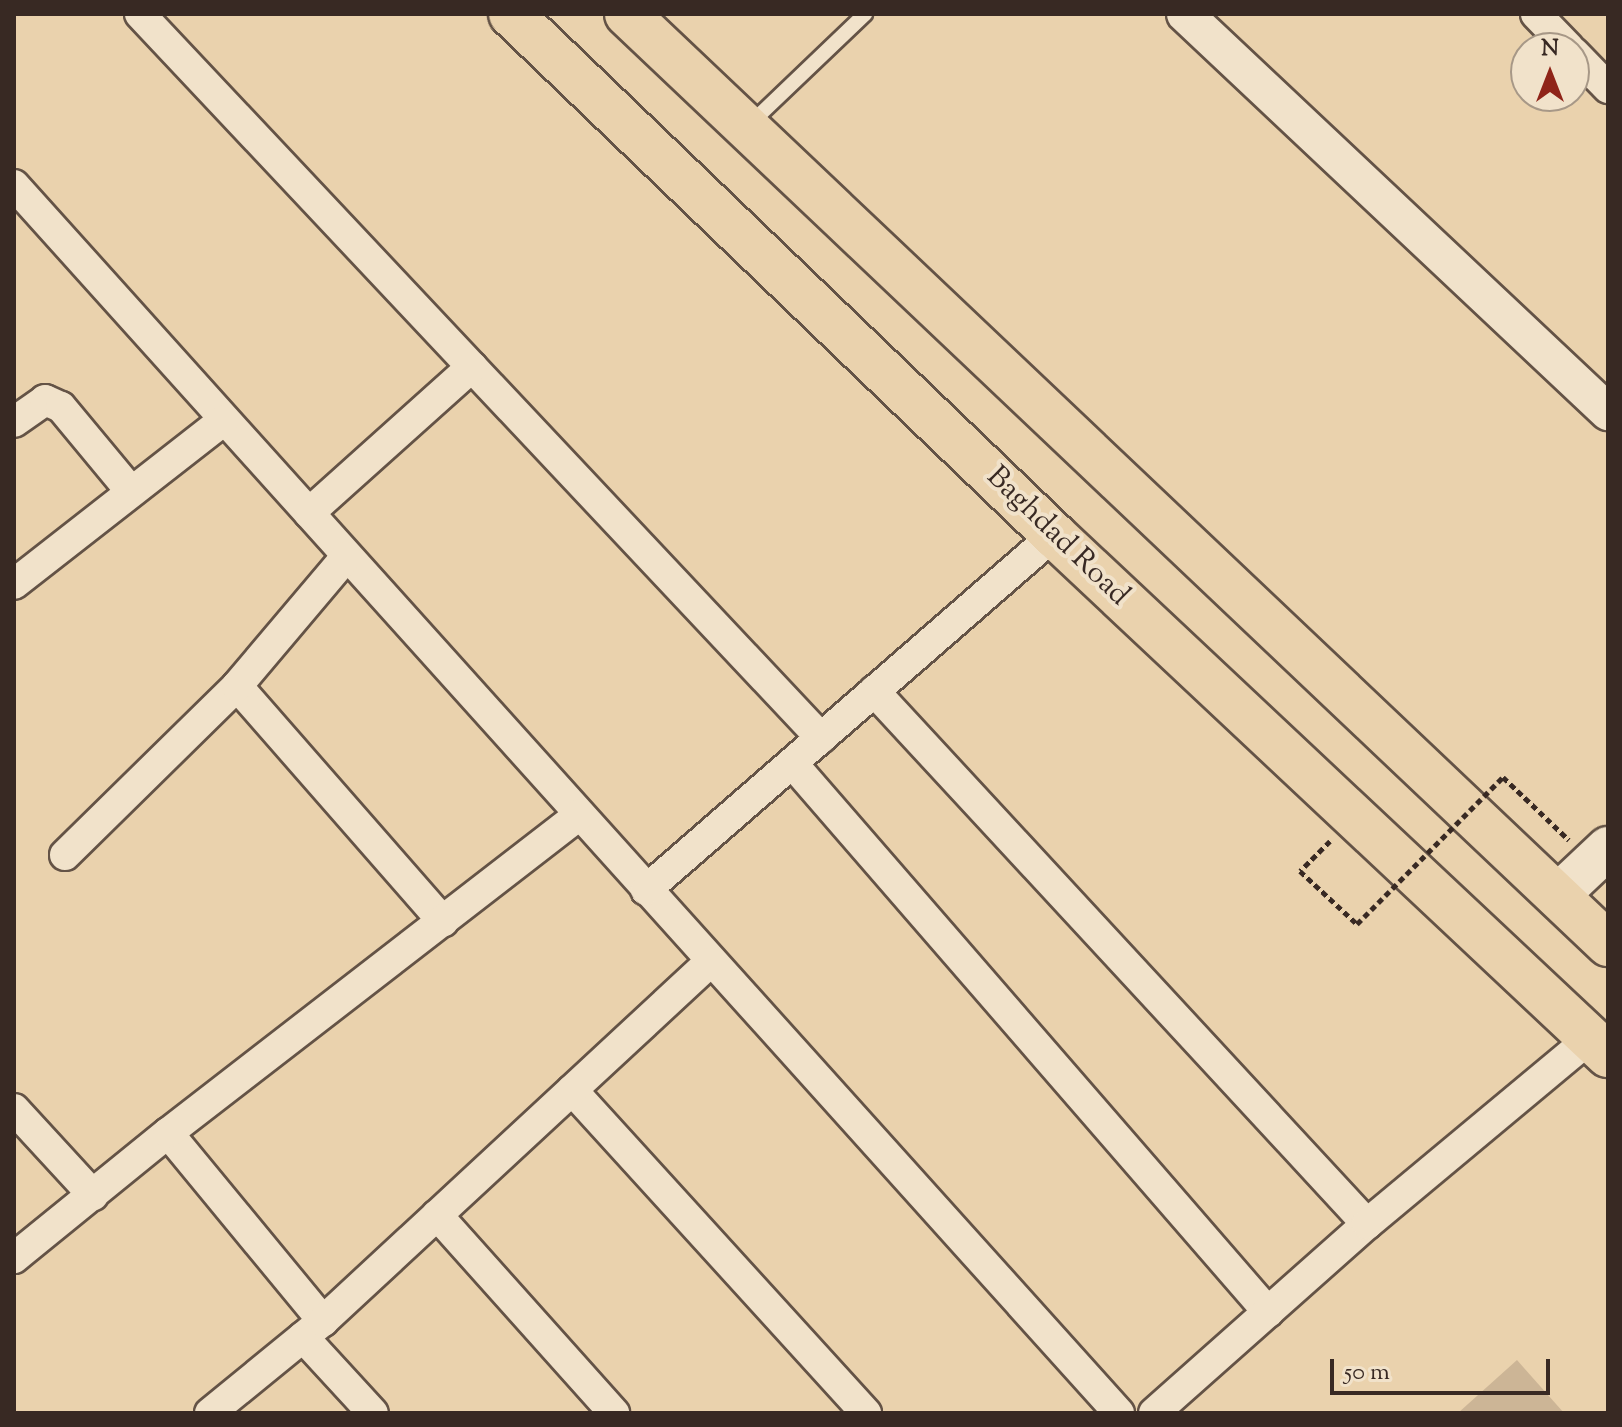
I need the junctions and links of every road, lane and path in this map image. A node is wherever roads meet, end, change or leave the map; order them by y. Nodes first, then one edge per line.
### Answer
1 (140, 14) edge
2 (511, 14) edge
3 (627, 14) edge
4 (865, 14) edge
5 (1536, 14) edge
6 (1192, 16) edge
7 (1553, 32) edge
8 (1590, 69) edge
9 (1608, 88) edge
10 (748, 126) junction
11 (14, 185) edge
12 (472, 367) junction
13 (1608, 412) edge
14 (223, 421) junction
15 (14, 422) edge
16 (129, 489) junction
17 (309, 513) junction
18 (1054, 535) junction
19 (346, 557) junction
20 (14, 584) edge
21 (237, 686) junction
22 (874, 691) junction
23 (821, 738) junction
24 (792, 763) junction
25 (1541, 814) dead end
26 (579, 815) junction
27 (1608, 848) edge
28 (65, 855) dead end
29 (1300, 871) dead end
30 (646, 890) junction
31 (1557, 896) junction
32 (443, 921) junction
33 (1608, 944) edge
34 (709, 963) junction
35 (1599, 1046) edge
36 (572, 1090) junction
37 (14, 1109) edge
38 (168, 1133) junction
39 (93, 1195) junction
40 (437, 1215) junction
41 (1367, 1224) junction
42 (14, 1258) edge
43 (1268, 1312) junction
44 (313, 1329) junction
45 (210, 1413) edge
46 (373, 1413) edge
47 (614, 1413) edge
48 (866, 1413) edge
49 (1119, 1413) edge
50 (1154, 1413) edge

1 - 12 street
2 - 18 highway, Baghdad Road
3 - 10 highway
4 - 10 lane
5 - 7 street
6 - 13 street
8 - 9 street
10 - 31 highway
11 - 14 street
12 - 17 street
12 - 23 street
14 - 16 street
14 - 17 street
15 - 16 street
16 - 20 street
17 - 19 street
18 - 22 street
18 - 35 highway, Baghdad Road
19 - 21 street
19 - 26 street
21 - 28 street
21 - 32 street
22 - 23 street
22 - 41 street
23 - 24 street
24 - 30 street
24 - 43 street
25 - 29 path, bridge
26 - 30 street
26 - 32 street
27 - 31 main road
30 - 34 street
31 - 33 highway
32 - 38 street
34 - 36 street
34 - 49 street
35 - 41 street
36 - 40 street
36 - 48 street
37 - 39 street
38 - 39 street
38 - 44 street
39 - 42 street
40 - 44 street
40 - 47 street
41 - 43 street
43 - 50 street
44 - 45 street
44 - 46 street

